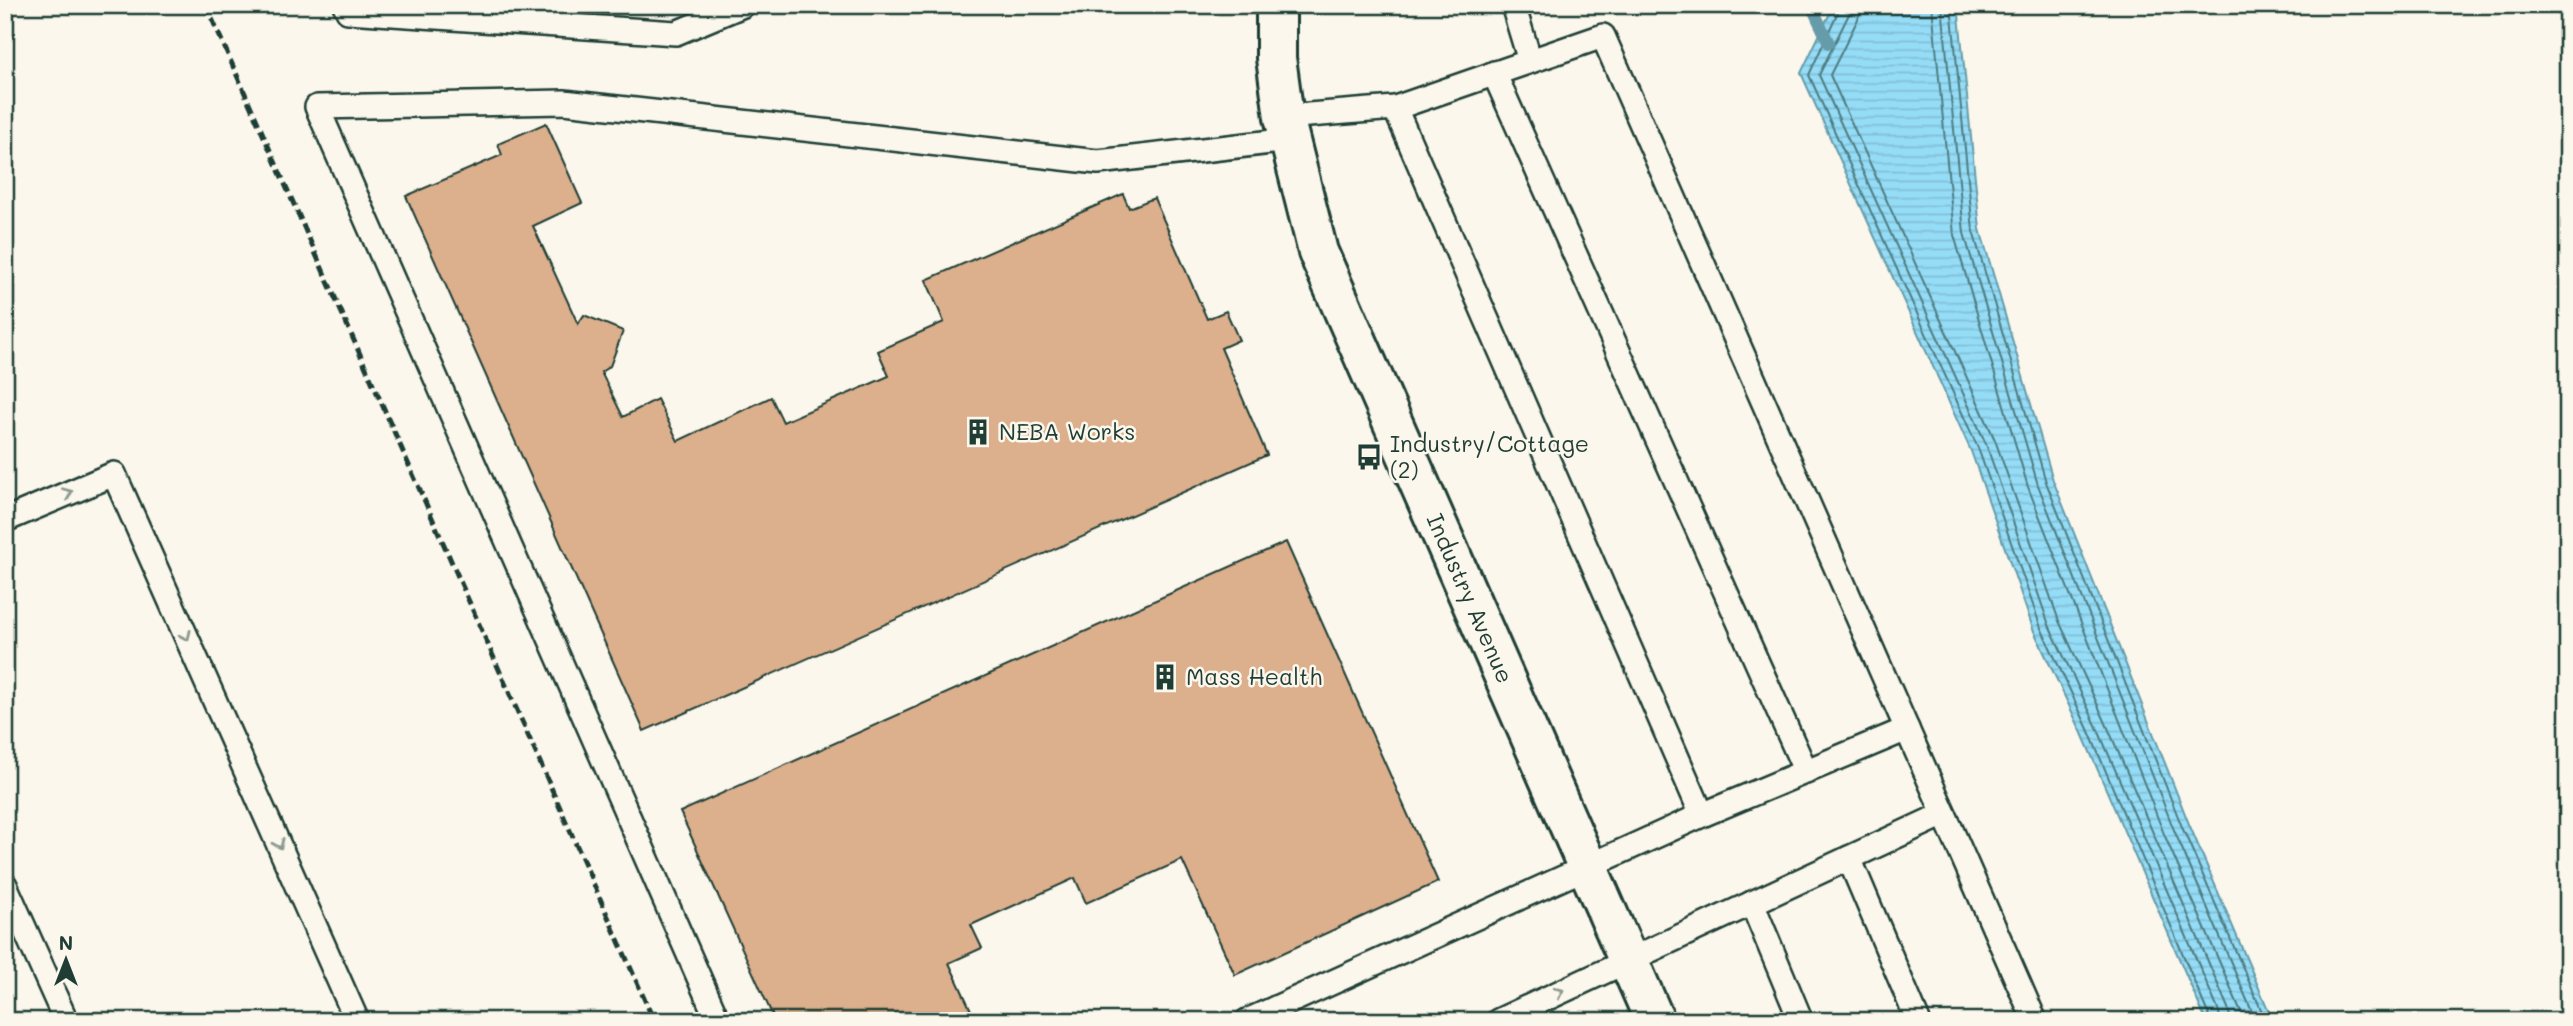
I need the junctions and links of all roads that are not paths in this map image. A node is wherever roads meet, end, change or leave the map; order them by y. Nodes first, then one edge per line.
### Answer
1 (345, 5) edge
2 (743, 5) edge
3 (1276, 5) edge
4 (1513, 5) edge
5 (1530, 61) junction
6 (1494, 74) junction
7 (1395, 107) junction
8 (1287, 129) junction
9 (5, 520) edge
10 (1907, 729) junction
11 (1806, 772) junction
12 (1944, 814) junction
13 (1702, 815) junction
14 (1849, 858) junction
15 (1588, 867) junction
16 (5, 885) edge
17 (1752, 903) junction
18 (1629, 960) junction
19 (66, 1021) edge
20 (357, 1021) edge
21 (718, 1021) edge
22 (1247, 1021) edge
23 (1497, 1021) edge
24 (1655, 1021) edge
25 (1801, 1021) edge
26 (1918, 1021) edge
27 (2035, 1021) edge

1 - 2 lane
3 - 8 street, Industry Avenue
4 - 5 lane
5 - 6 lane
5 - 10 lane
6 - 7 lane
6 - 11 lane
7 - 8 lane
7 - 13 lane
8 - 15 street, Industry Avenue
8 - 21 lane
9 -> 20 lane
10 - 11 lane
10 - 12 lane
11 - 13 lane
12 - 14 lane
12 - 27 lane
13 - 15 lane
14 - 17 lane
14 - 26 lane
15 - 18 street, Industry Avenue
15 - 22 lane
16 - 19 lane
17 - 18 lane
17 - 25 lane
23 -> 18 lane
18 - 24 street, Industry Avenue

